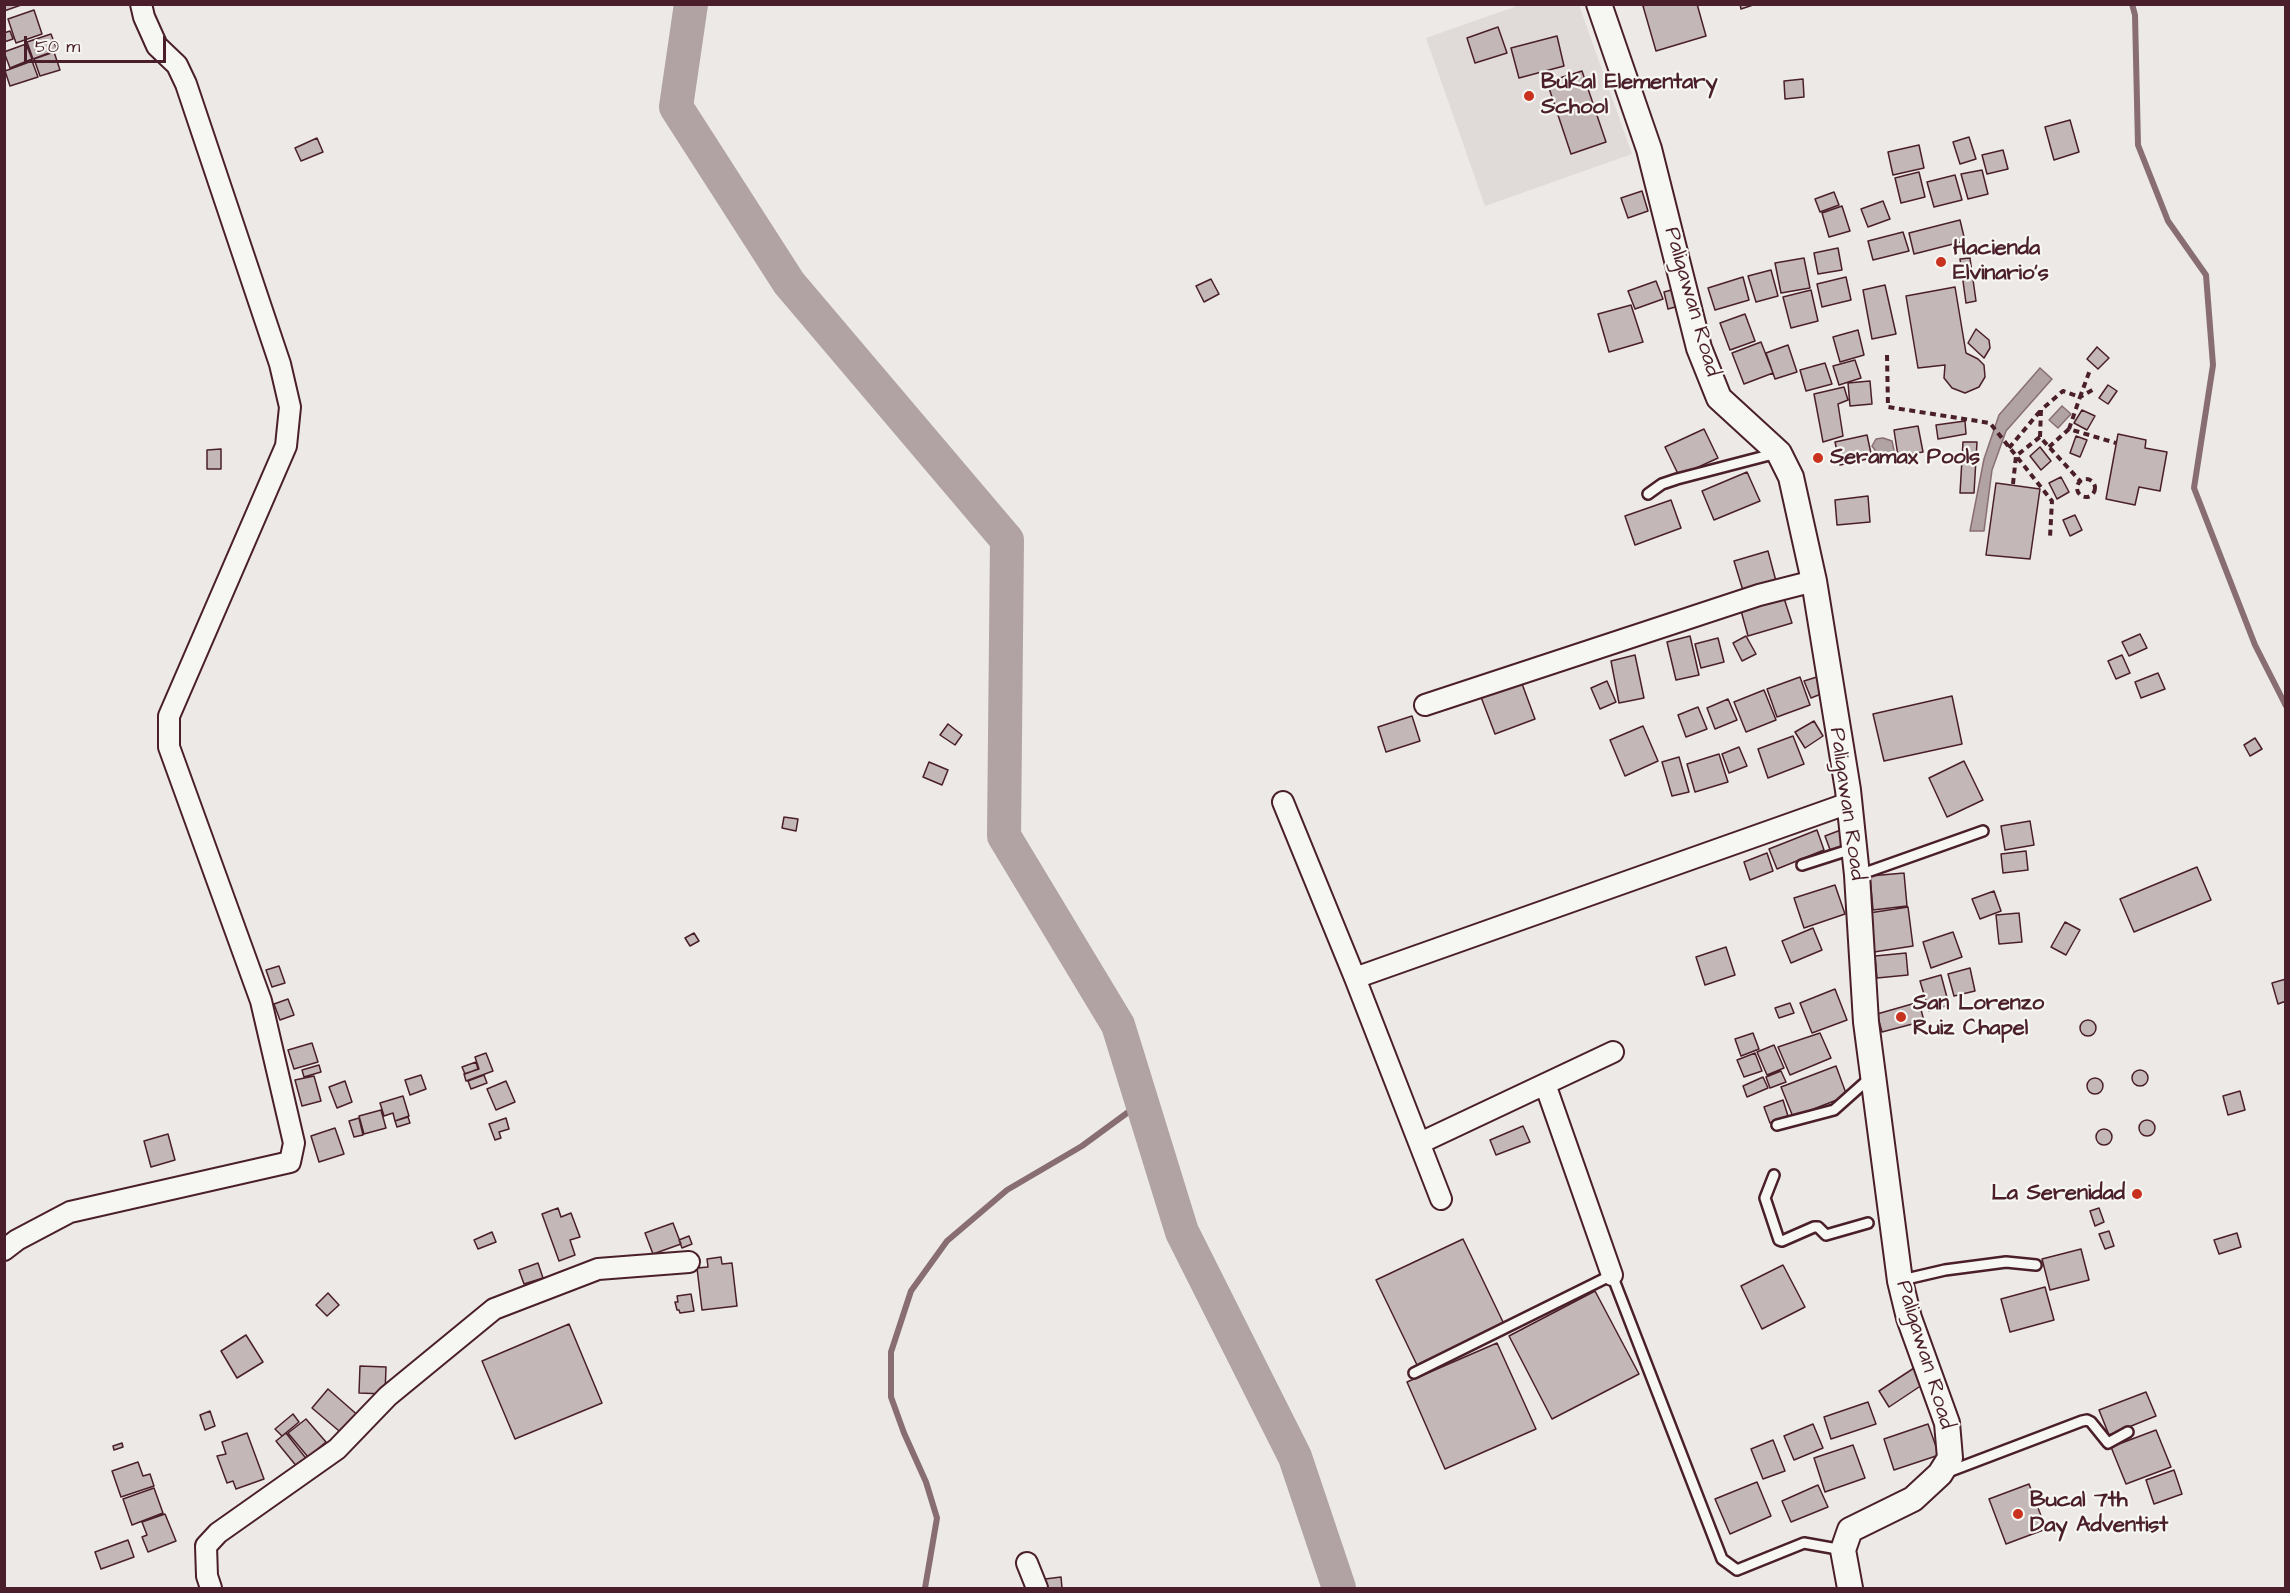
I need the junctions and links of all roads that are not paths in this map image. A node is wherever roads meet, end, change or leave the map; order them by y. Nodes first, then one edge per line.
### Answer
1 (141, 4) edge
2 (1599, 4) edge
3 (1779, 453) junction
4 (1647, 494) dead end
5 (1814, 581) junction
6 (1425, 705) dead end
7 (1283, 802) dead end
8 (1850, 803) junction
9 (1983, 831) dead end
10 (1854, 848) junction
11 (1802, 865) dead end
12 (1857, 875) junction
13 (1355, 978) junction
14 (1613, 1052) dead end
15 (1873, 1076) junction
16 (1545, 1084) junction
17 (1777, 1125) dead end
18 (1420, 1143) junction
19 (1774, 1175) dead end
20 (1441, 1199) dead end
21 (1868, 1223) dead end
22 (4, 1250) edge
23 (689, 1262) dead end
24 (2036, 1265) dead end
25 (1612, 1275) junction
26 (1900, 1281) junction
27 (1414, 1373) dead end
28 (2128, 1432) dead end
29 (1940, 1474) junction
30 (1843, 1550) junction
31 (1027, 1563) dead end
32 (211, 1588) edge
33 (1037, 1588) edge
34 (1850, 1588) edge

1 - 22 street
2 - 3 street, Paligawan Road
3 - 4 lane
3 - 5 street, Paligawan Road
5 - 6 street
5 - 8 street, Paligawan Road
7 - 13 street
8 - 10 street, Paligawan Road
8 - 13 street
9 - 12 lane
10 - 11 lane
10 - 12 street, Paligawan Road
12 - 15 street, Paligawan Road
13 - 18 street
14 - 16 street
15 - 17 lane
15 - 26 street, Paligawan Road
16 - 18 street
16 - 25 street
18 - 20 street
19 - 21 lane
23 - 32 street
24 - 26 lane
25 - 27 lane
25 - 30 lane
26 - 29 street, Paligawan Road
28 - 29 lane
29 - 30 street, Paligawan Road
30 - 34 street
31 - 33 street

